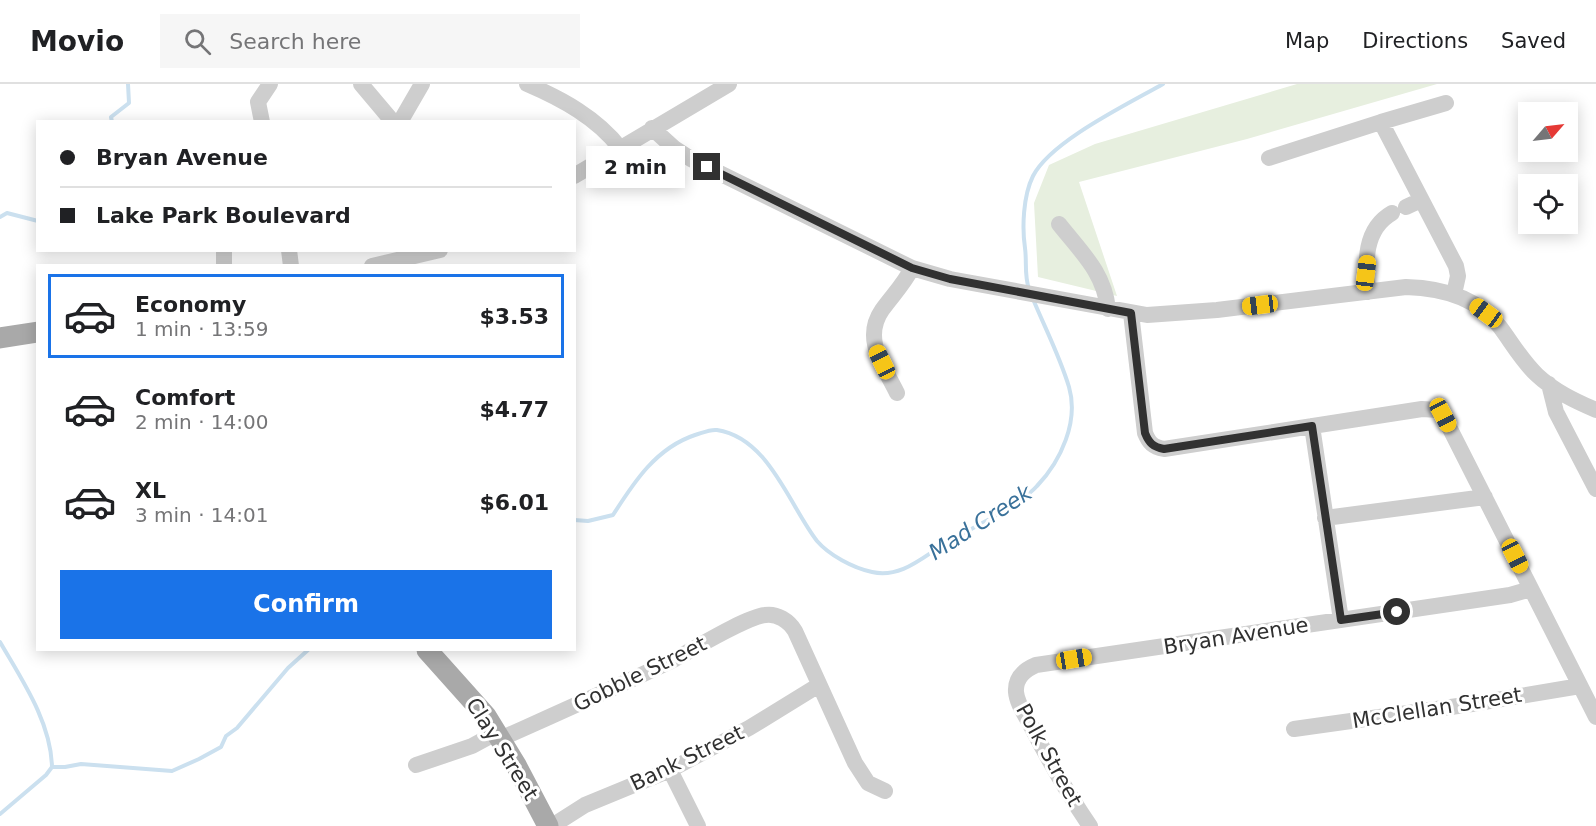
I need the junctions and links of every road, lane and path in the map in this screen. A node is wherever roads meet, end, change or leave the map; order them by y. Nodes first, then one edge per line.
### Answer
1 (270, 84) edge
2 (361, 84) edge
3 (422, 84) edge
4 (527, 84) edge
5 (729, 84) edge
6 (706, 90) edge
7 (1446, 103) dead end
8 (262, 120) edge
9 (391, 120) edge
10 (401, 120) edge
11 (1381, 122) junction
12 (652, 128) junction
13 (621, 148) junction
14 (1269, 158) dead end
15 (576, 175) edge
16 (1406, 206) junction
17 (1059, 224) dead end
18 (432, 252) edge
19 (380, 264) edge
20 (912, 268) junction
21 (1368, 292) junction
22 (1454, 294) junction
23 (1108, 309) junction
24 (1131, 313) junction
25 (36, 332) edge
26 (0, 338) edge
27 (1549, 384) junction
28 (897, 393) dead end
29 (1596, 410) edge
30 (1312, 426) junction
31 (1596, 489) edge
32 (1485, 497) junction
33 (1325, 518) junction
34 (1531, 589) junction
35 (1341, 620) junction
36 (428, 651) edge
37 (1018, 681) joint
38 (819, 685) junction
39 (1580, 686) junction
40 (1596, 717) edge
41 (1294, 729) dead end
42 (498, 736) junction
43 (416, 765) dead end
44 (670, 770) junction
45 (885, 790) dead end
46 (550, 826) edge
47 (699, 826) edge
48 (1090, 826) edge

1 - 8 street
2 - 9 street
3 - 10 street
4 - 13 street
5 - 6 street
6 - 12 street
7 - 11 street
11 - 14 street
11 - 16 street
12 - 13 street
12 - 20 street
13 - 15 street
16 - 21 street
16 - 22 street
17 - 23 street
18 - 19 street
20 - 23 street
20 - 28 street
21 - 22 street
21 - 24 street
22 - 27 street
23 - 24 street
24 - 30 street
25 - 26 main road
27 - 29 street
27 - 31 street
30 - 32 street
30 - 33 street
32 - 33 street
32 - 34 street
33 - 35 street
34 - 35 street, Bryan Avenue
34 - 39 street
35 - 37 street, Bryan Avenue
36 - 42 main road, Clay Street
37 - 48 street, Polk Street
38 - 42 street, Gobble Street
38 - 44 street, Bank Street
38 - 45 street
39 - 40 street
39 - 41 street, McClellan Street
42 - 43 street, Gobble Street
42 - 46 main road, Clay Street
44 - 46 street, Bank Street
44 - 47 street

